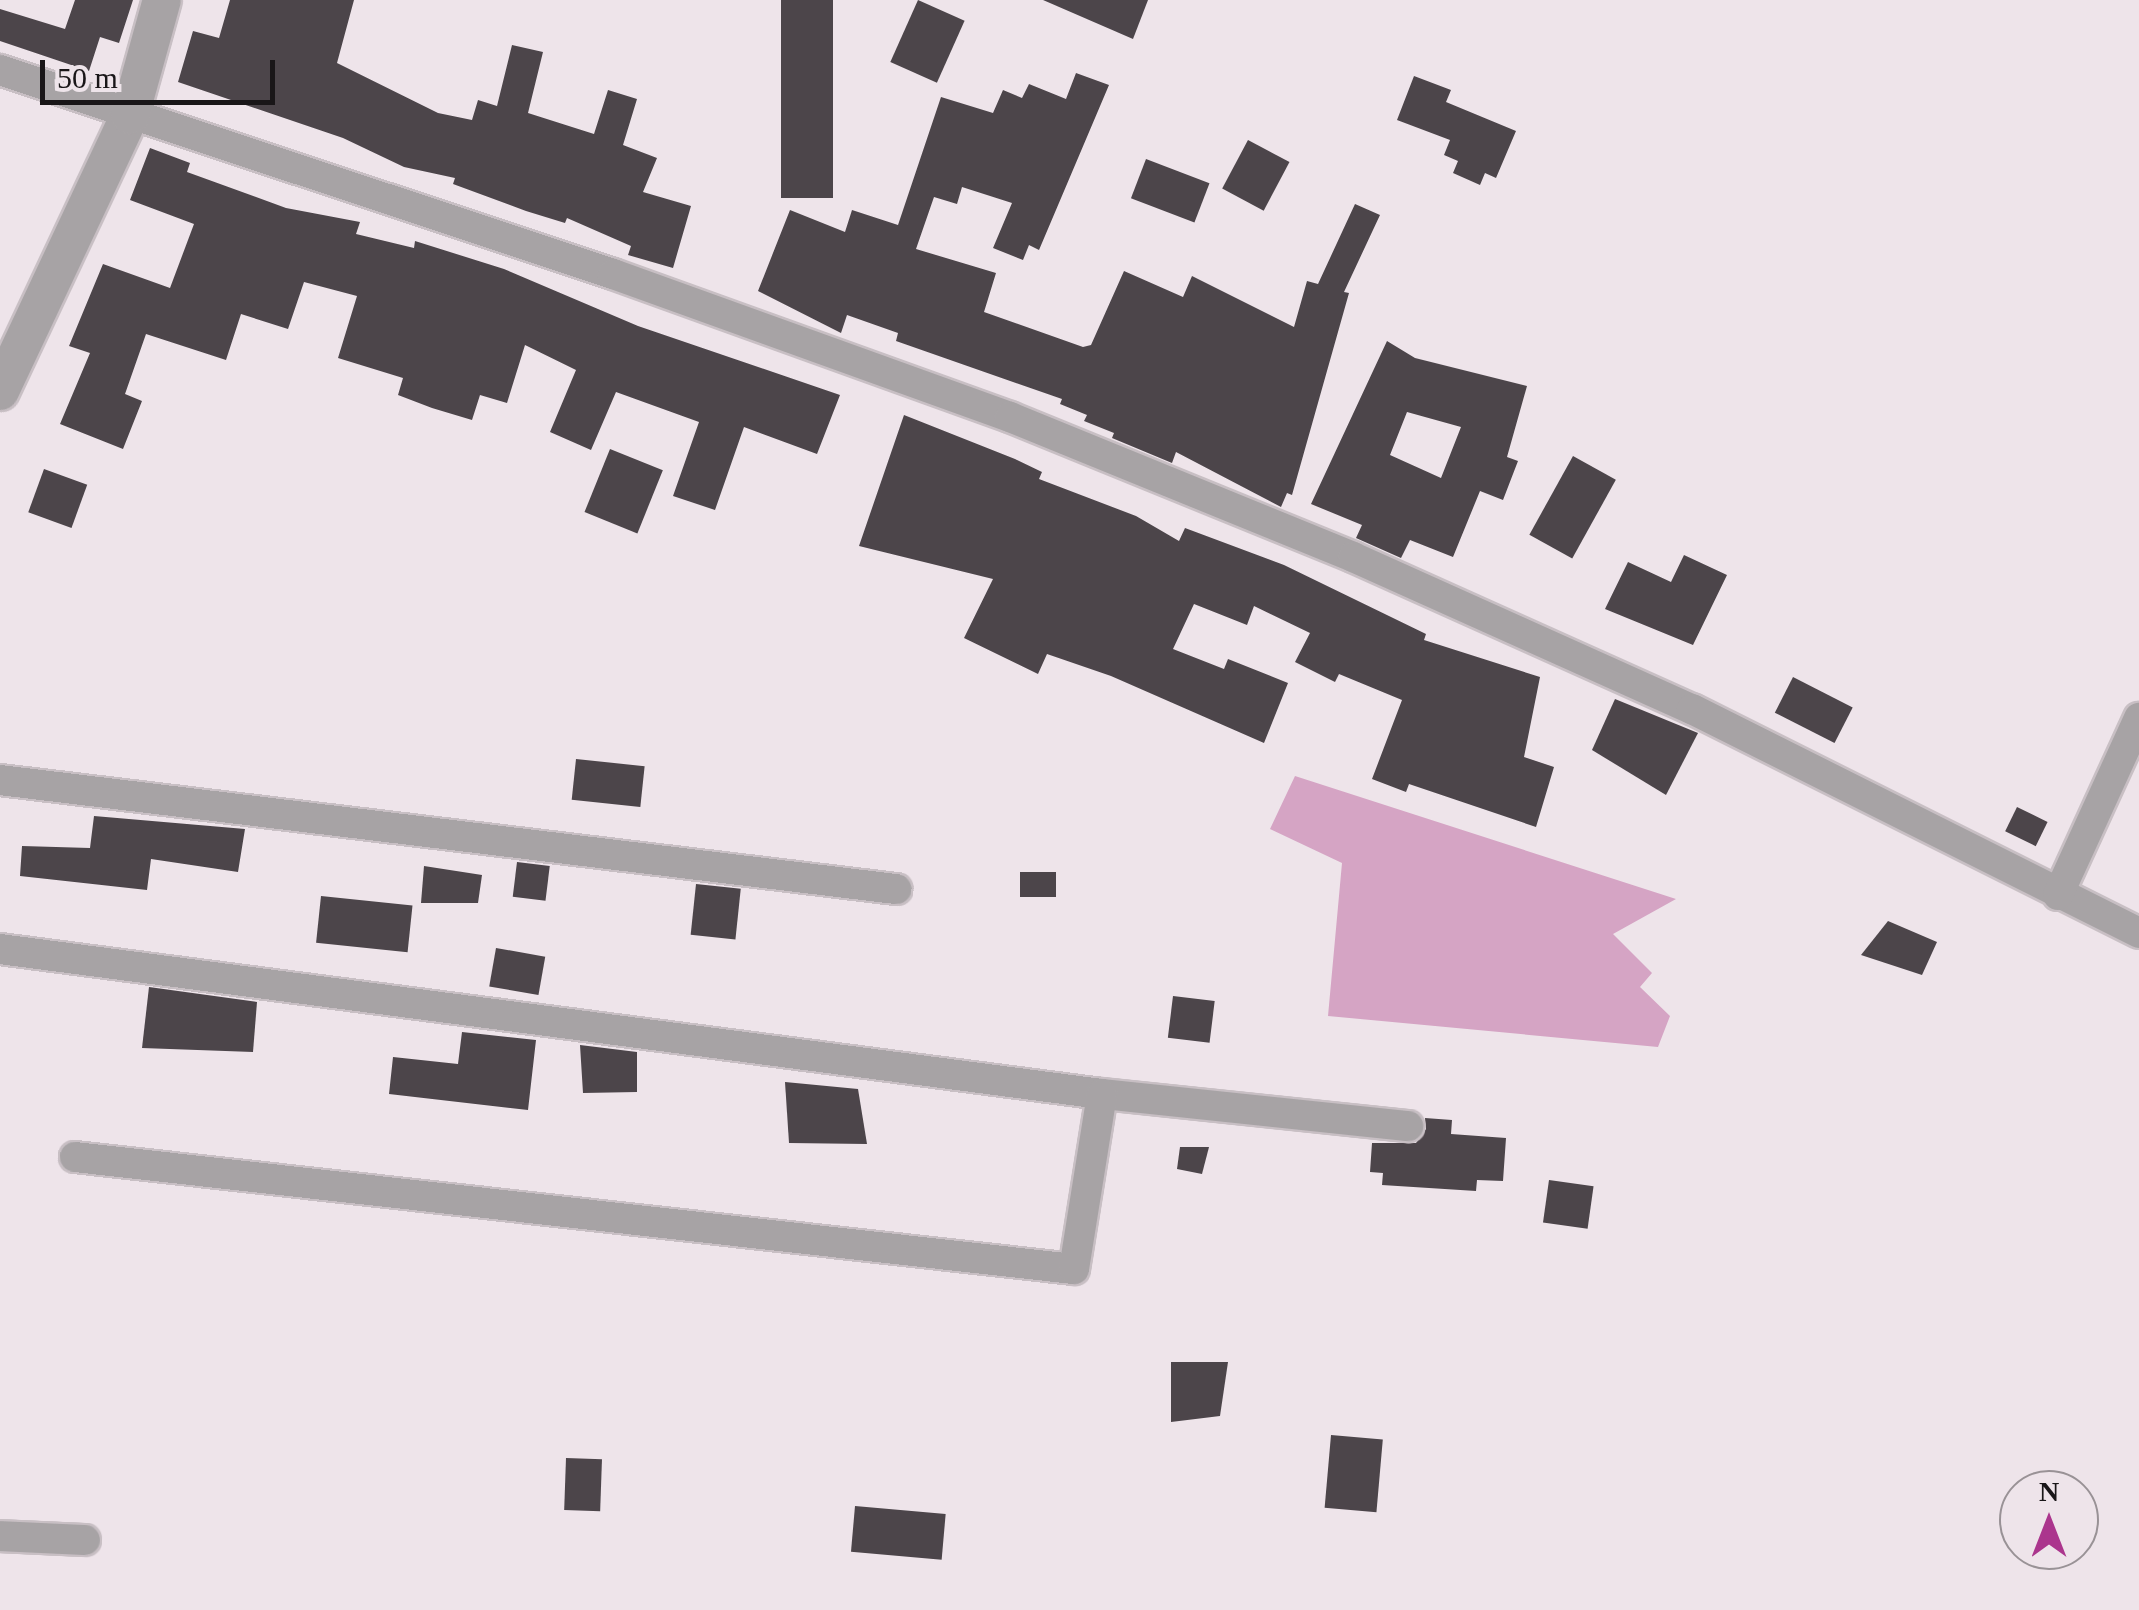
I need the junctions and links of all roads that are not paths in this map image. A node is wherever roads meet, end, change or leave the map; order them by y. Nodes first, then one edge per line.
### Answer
1 (162, 0) edge
2 (0, 70) edge
3 (130, 115) junction
4 (0, 391) edge
5 (2139, 718) edge
6 (0, 780) edge
7 (896, 889) dead end
8 (2058, 895) junction
9 (2136, 924) edge
10 (0, 949) edge
11 (1102, 1094) junction
12 (1408, 1126) dead end
13 (75, 1157) dead end
14 (0, 1536) edge
15 (85, 1540) dead end

1 - 3 street
2 - 3 street
3 - 4 street
3 - 8 street
5 - 8 street
6 - 7 street
8 - 9 street
10 - 11 street
11 - 12 street
11 - 13 street
14 - 15 street

